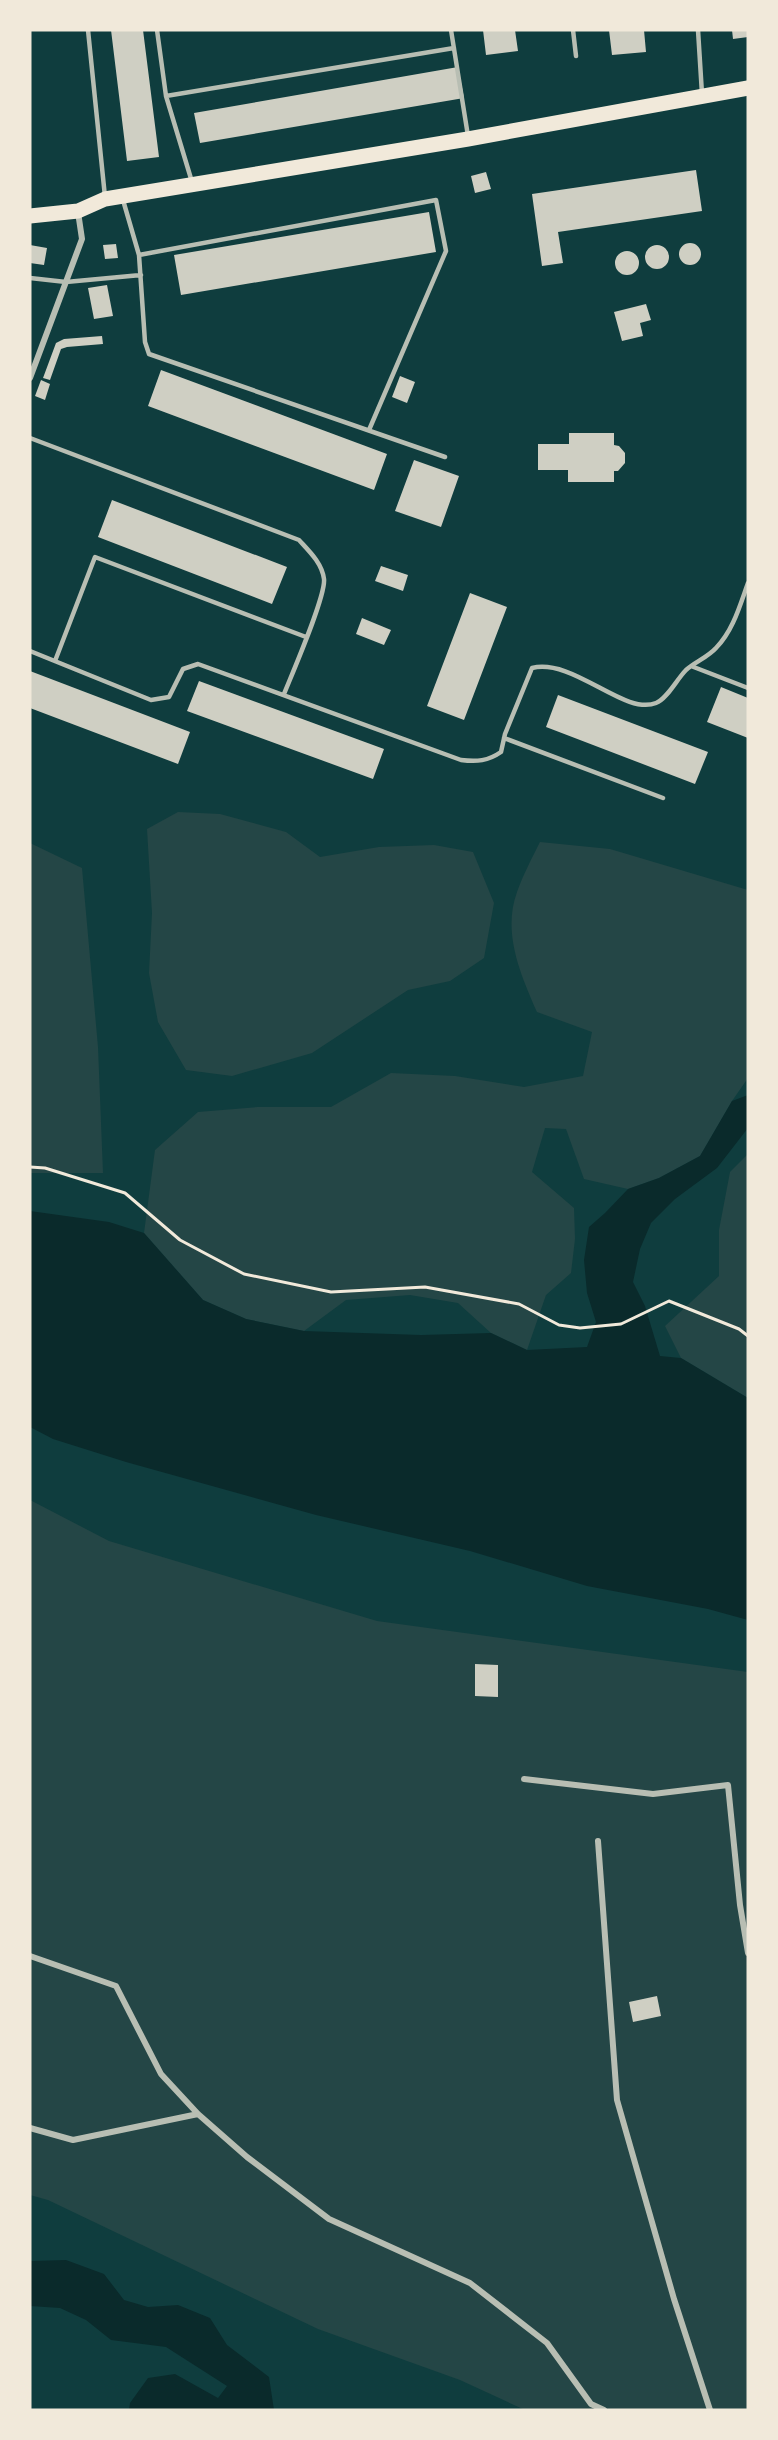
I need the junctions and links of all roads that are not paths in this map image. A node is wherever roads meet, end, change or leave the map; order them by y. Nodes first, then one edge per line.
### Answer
1 (88, 30) edge
2 (157, 30) edge
3 (452, 30) edge
4 (573, 30) edge
5 (698, 30) edge
6 (454, 48) junction
7 (576, 56) dead end
8 (748, 88) edge
9 (166, 96) junction
10 (703, 96) junction
11 (468, 139) junction
12 (193, 184) junction
13 (123, 197) junction
14 (105, 200) junction
15 (78, 211) junction
16 (30, 216) edge
17 (140, 255) junction
18 (141, 275) junction
19 (30, 278) edge
20 (66, 282) junction
21 (30, 378) edge
22 (369, 430) junction
23 (30, 438) edge
24 (445, 457) dead end
25 (748, 583) edge
26 (306, 636) junction
27 (30, 651) edge
28 (55, 661) junction
29 (690, 666) junction
30 (748, 688) edge
31 (284, 694) junction
32 (504, 738) junction
33 (663, 798) dead end
34 (524, 1779) dead end
35 (598, 1841) dead end
36 (748, 1953) edge
37 (30, 1956) edge
38 (198, 2114) junction
39 (30, 2128) edge
40 (604, 2410) edge
41 (710, 2410) edge

1 - 14 lane
2 - 9 lane
3 - 6 lane
4 - 7 lane
5 - 10 lane
6 - 9 lane
6 - 11 lane
8 - 10 main road
9 - 12 lane
10 - 11 main road
11 - 12 main road
12 - 13 main road
13 - 14 main road
13 - 17 lane
14 - 15 main road
15 - 16 main road
15 - 20 street
17 - 18 lane
17 - 22 lane
18 - 20 lane
18 - 22 lane
19 - 20 lane
20 - 21 street
22 - 24 lane
23 - 26 lane
25 - 29 lane
26 - 28 lane
26 - 31 lane
27 - 28 lane
28 - 31 lane
29 - 30 lane
29 - 32 lane
31 - 32 lane
32 - 33 lane
34 - 36 street
35 - 41 street
37 - 38 street
38 - 39 street
38 - 40 street

